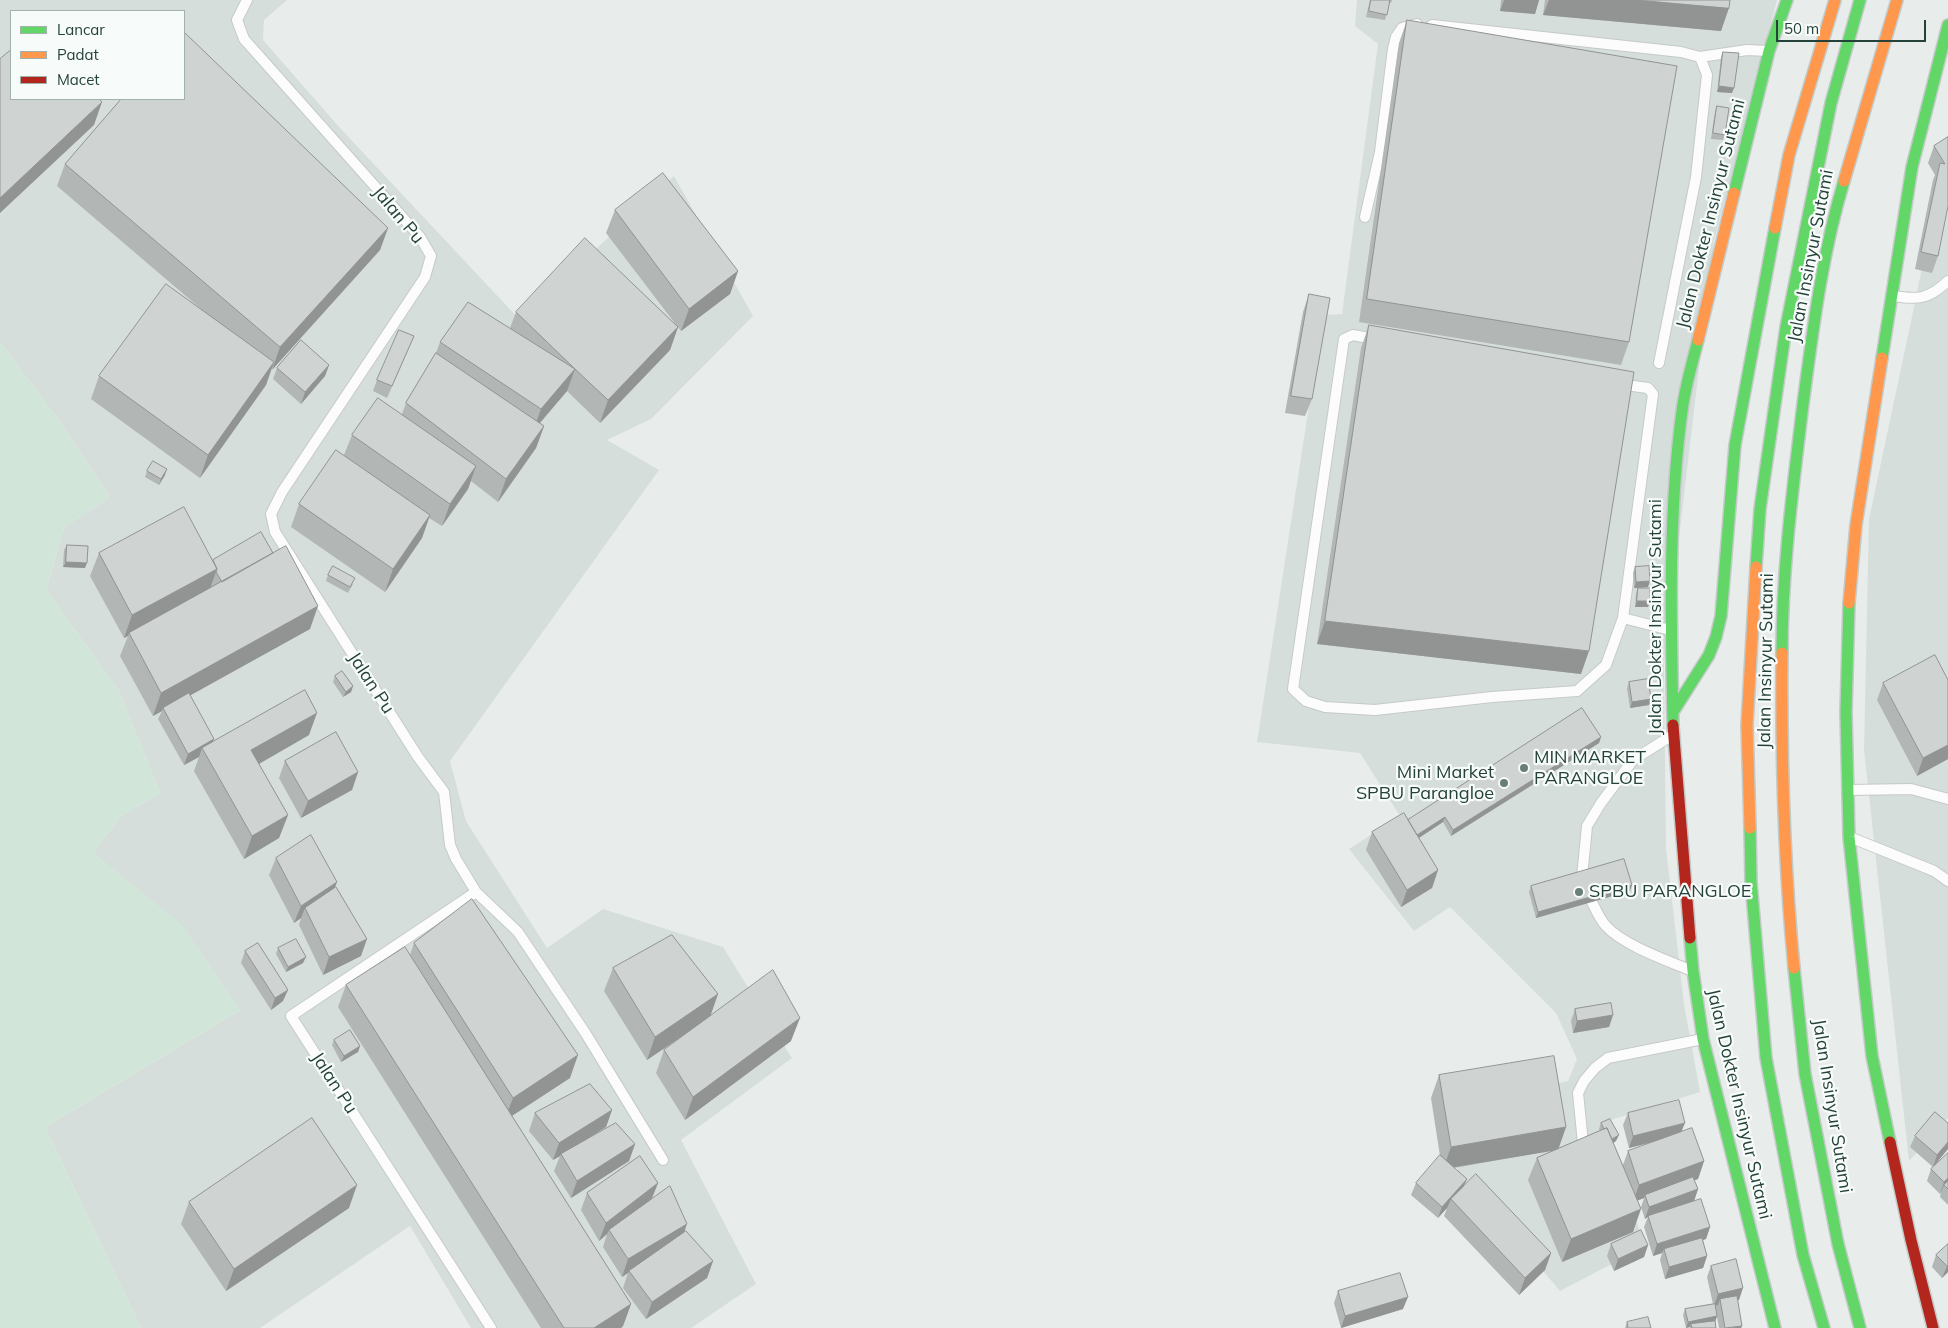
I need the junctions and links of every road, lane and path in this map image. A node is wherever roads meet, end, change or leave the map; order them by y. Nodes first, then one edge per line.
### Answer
1 (247, 0) edge
2 (1787, 0) edge
3 (1835, 0) edge
4 (1860, 0) edge
5 (1896, 0) edge
6 (1948, 25) edge
7 (1769, 51) junction
8 (1700, 57) junction
9 (1365, 216) dead end
10 (1948, 281) edge
11 (1893, 296) junction
12 (1659, 363) dead end
13 (1623, 618) junction
14 (1671, 630) junction
15 (1673, 712) junction
16 (1673, 735) junction
17 (1848, 790) junction
18 (1948, 799) edge
19 (1849, 837) junction
20 (1582, 876) edge
21 (1948, 881) edge
22 (476, 892) junction
23 (1592, 902) edge
24 (1693, 971) junction
25 (1703, 1039) junction
26 (1583, 1143) edge
27 (663, 1160) dead end
28 (492, 1328) edge
29 (1775, 1328) edge
30 (1824, 1328) edge
31 (1860, 1328) edge
32 (1933, 1328) edge

1 - 22 lane, Jalan Pu
2 - 7 main road, Jalan Dokter Insinyur Sutami
3 - 15 main road
4 - 30 main road, Jalan Insinyur Sutami
5 - 31 main road, Jalan Insinyur Sutami
6 - 11 main road
7 - 8 lane
7 - 14 main road, Jalan Dokter Insinyur Sutami
8 - 9 lane
8 - 12 lane
10 - 11 lane
11 - 17 main road
13 - 13 lane
13 - 14 lane
14 - 15 main road, Jalan Dokter Insinyur Sutami
15 - 16 main road, Jalan Dokter Insinyur Sutami
16 - 20 lane
16 - 24 main road, Jalan Dokter Insinyur Sutami
17 - 18 lane
17 - 19 main road
19 - 21 lane
19 - 32 main road
22 - 27 lane
22 - 28 lane, Jalan Pu
23 - 24 lane
24 - 25 main road, Jalan Dokter Insinyur Sutami
25 - 26 lane
25 - 29 main road, Jalan Dokter Insinyur Sutami

